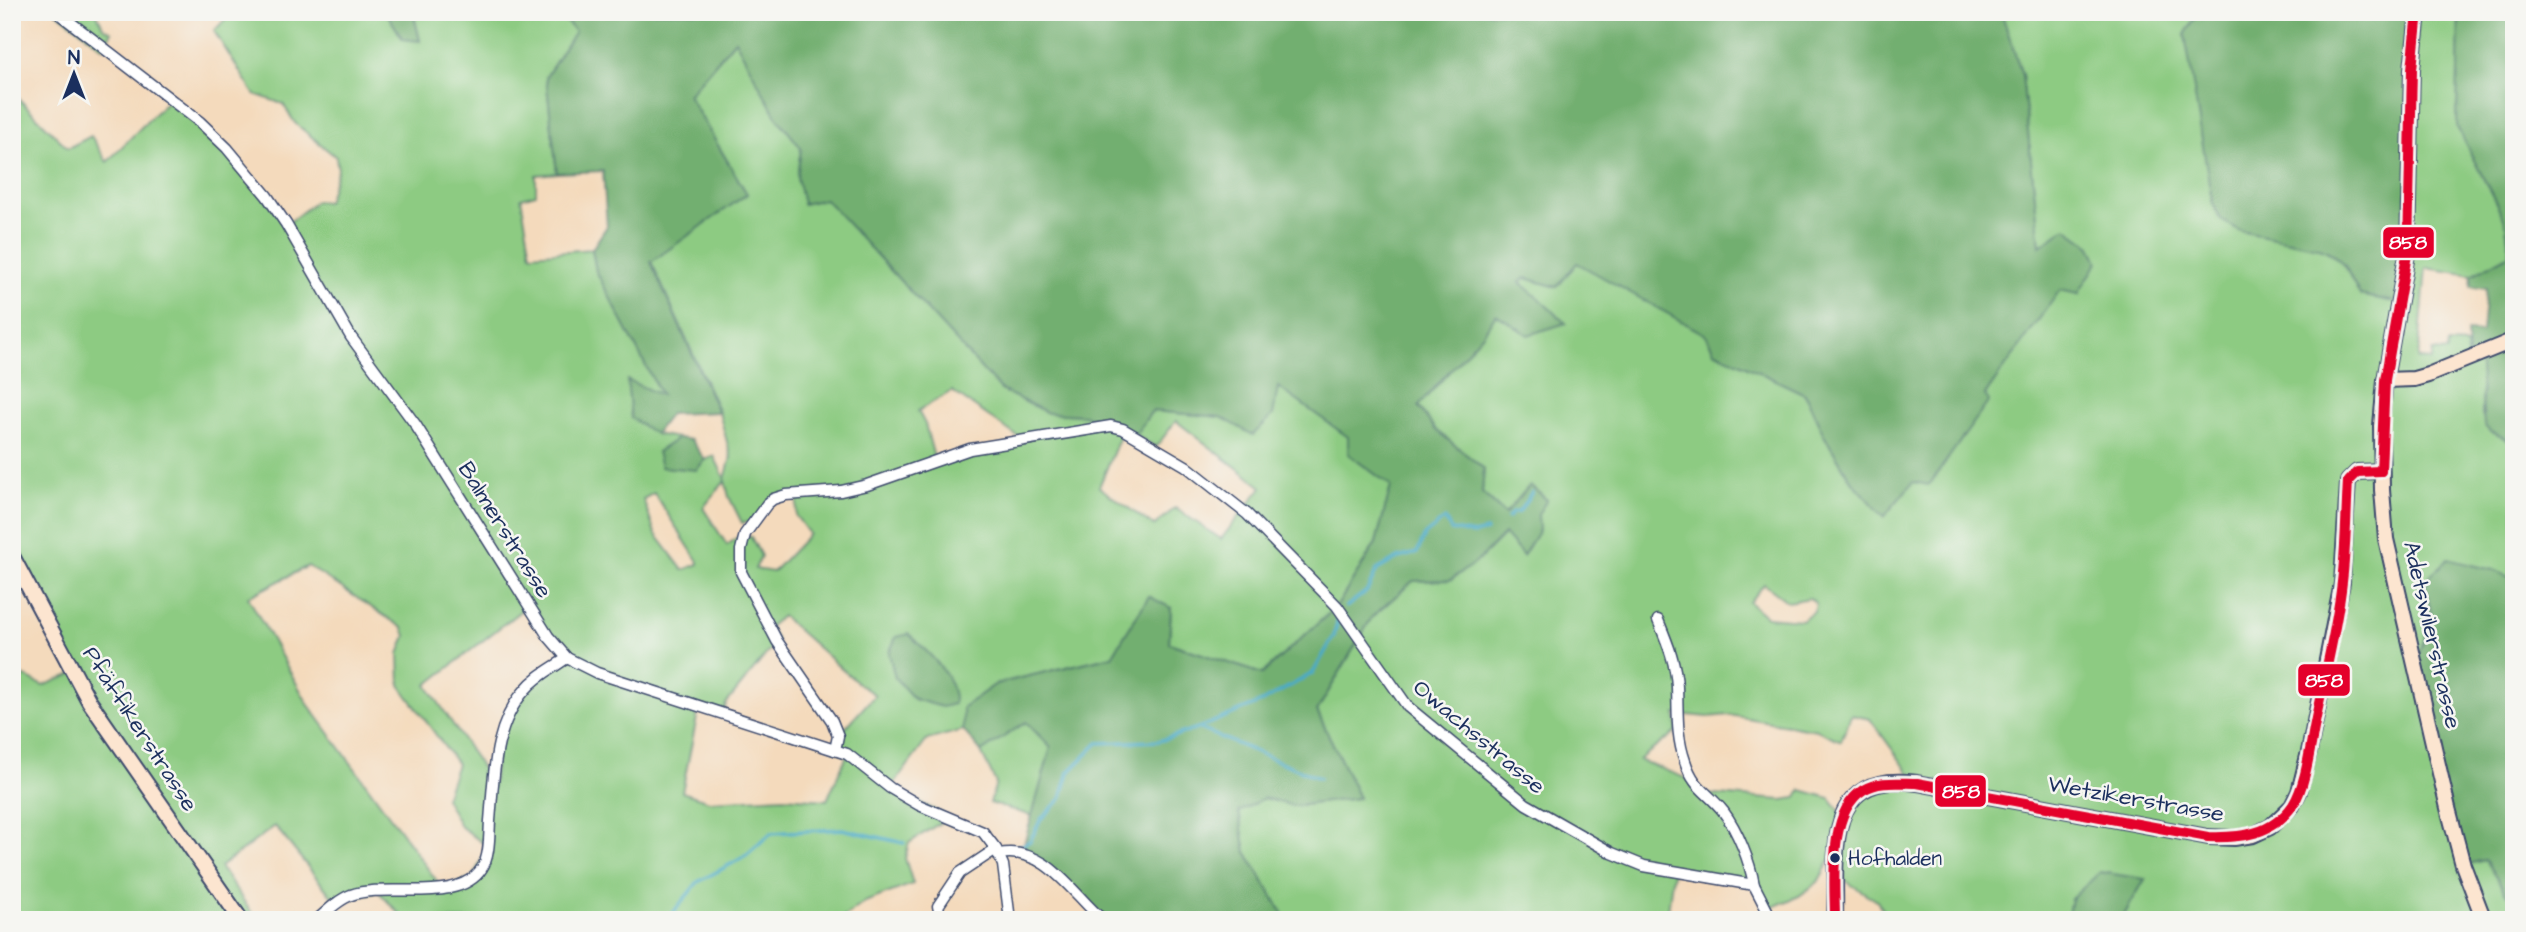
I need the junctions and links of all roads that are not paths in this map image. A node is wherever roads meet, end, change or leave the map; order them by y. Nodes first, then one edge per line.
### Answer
1 (57, 12) edge
2 (2417, 12) edge
3 (2514, 340) edge
4 (2385, 380) junction
5 (2381, 471) junction
6 (12, 556) edge
7 (1658, 620) dead end
8 (567, 658) junction
9 (835, 750) junction
10 (998, 851) junction
11 (1754, 885) junction
12 (241, 920) edge
13 (317, 920) edge
14 (940, 920) edge
15 (1010, 920) edge
16 (1103, 920) edge
17 (1772, 920) edge
18 (1835, 920) edge
19 (2484, 920) edge

1 - 8 street, Balmerstrasse
2 - 4 street
3 - 4 street
4 - 5 street
5 - 18 street, Wetzikerstrasse
5 - 19 street, Adetswilerstrasse
6 - 12 street, Pfäffikerstrasse
7 - 11 street
8 - 9 street, Balmerstrasse
8 - 13 street
9 - 10 street, Balmerstrasse
9 - 11 street, Owachsstrasse
10 - 14 street
10 - 15 street
10 - 16 street
11 - 17 street

